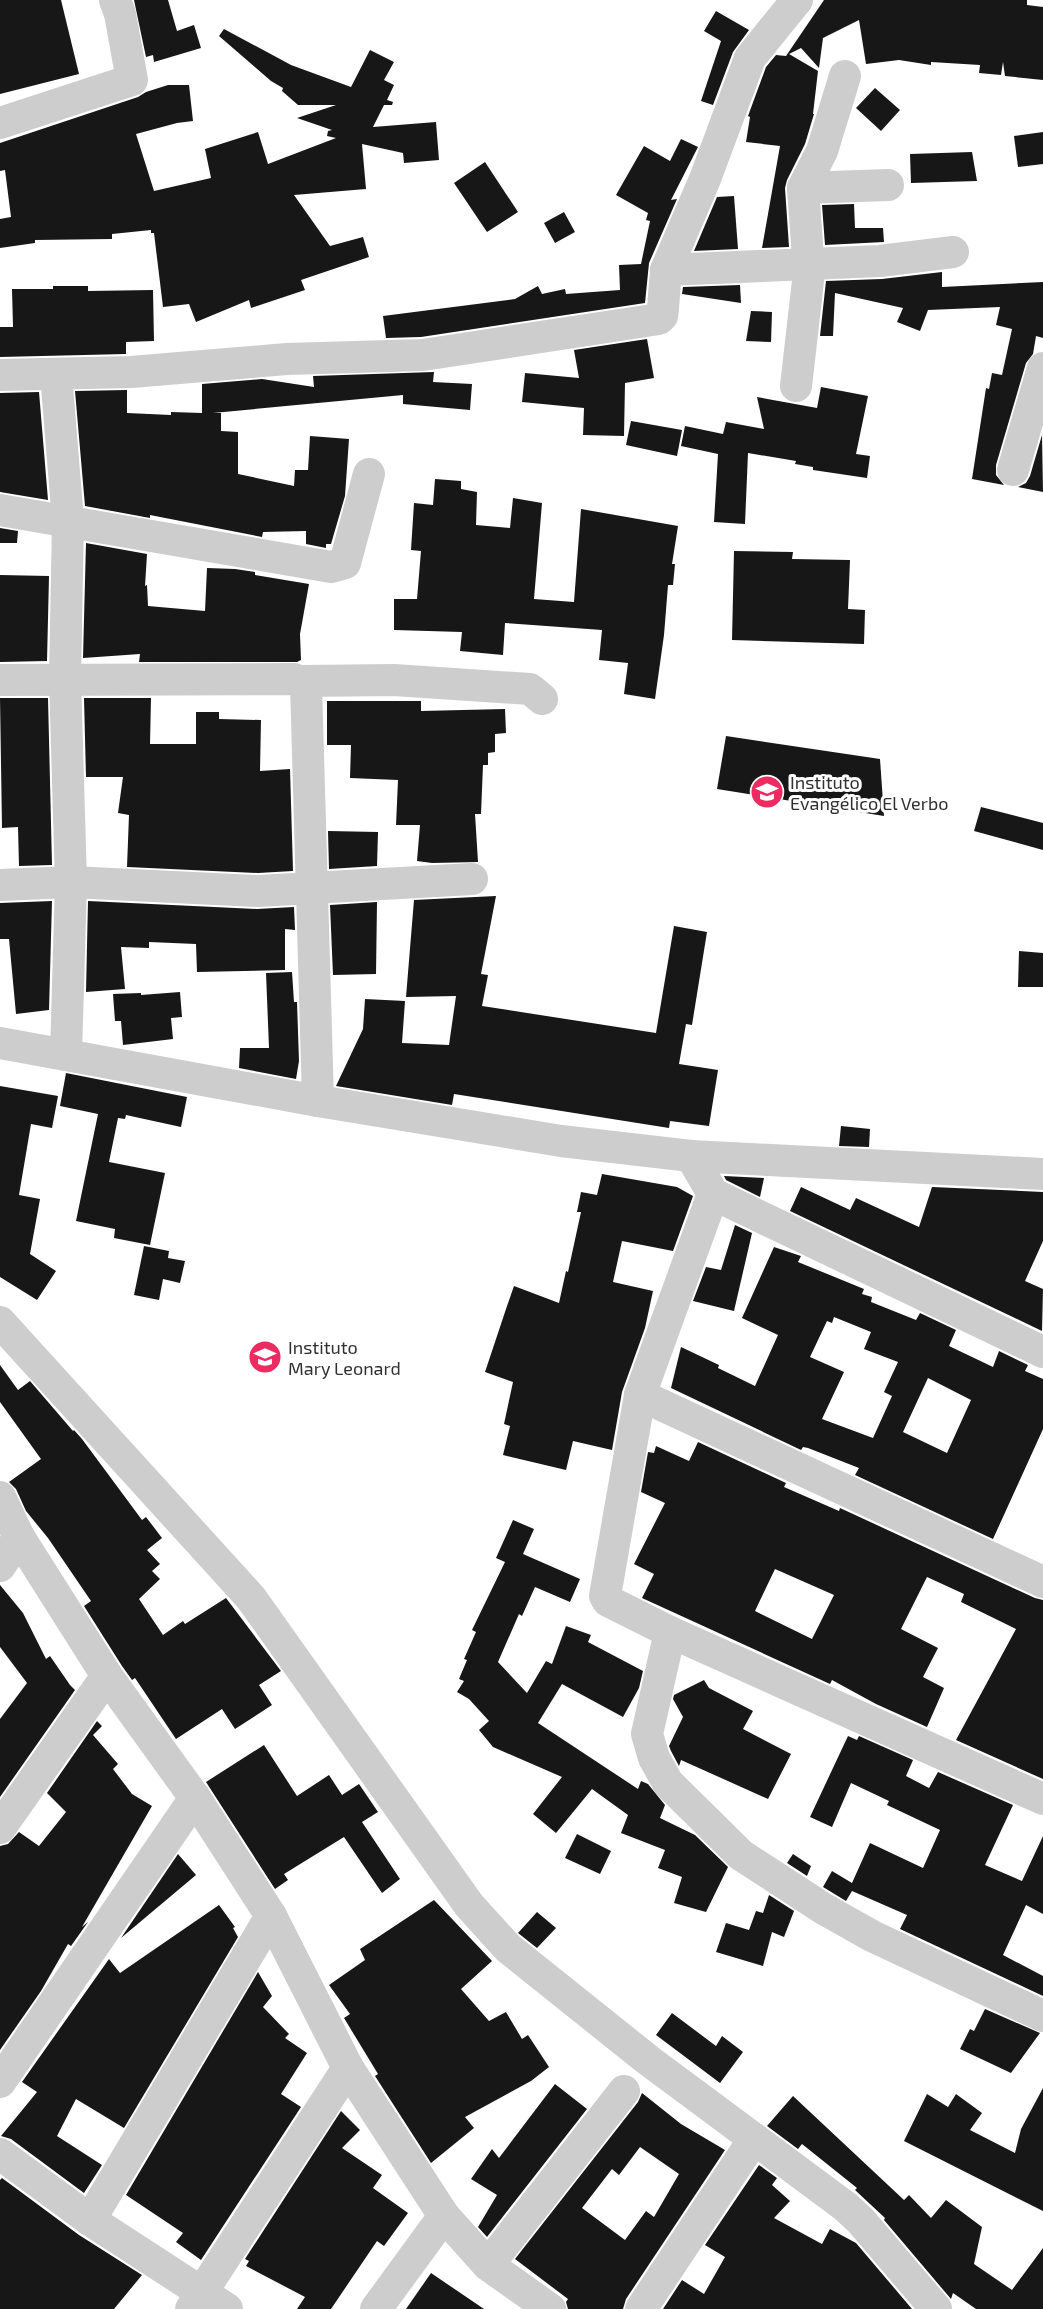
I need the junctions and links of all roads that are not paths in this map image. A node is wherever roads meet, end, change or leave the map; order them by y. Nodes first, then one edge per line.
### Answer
1 (115, 0) edge
2 (797, 0) edge
3 (845, 76) dead end
4 (0, 123) edge
5 (888, 185) dead end
6 (803, 188) junction
7 (953, 252) dead end
8 (807, 262) junction
9 (666, 270) junction
10 (1043, 368) edge
11 (56, 374) junction
12 (0, 375) edge
13 (796, 386) dead end
14 (1013, 470) dead end
15 (369, 474) dead end
16 (0, 510) edge
17 (68, 521) junction
18 (65, 679) junction
19 (0, 680) edge
20 (302, 681) junction
21 (542, 699) dead end
22 (472, 879) dead end
23 (71, 882) junction
24 (0, 885) edge
25 (313, 887) junction
26 (0, 1042) edge
27 (66, 1055) junction
28 (318, 1101) junction
29 (691, 1156) junction
30 (1043, 1174) edge
31 (713, 1194) junction
32 (0, 1322) edge
33 (1043, 1352) edge
34 (640, 1395) junction
35 (0, 1497) edge
36 (19, 1537) junction
37 (0, 1566) edge
38 (1043, 1582) edge
39 (670, 1632) junction
40 (107, 1676) junction
41 (195, 1798) junction
42 (1043, 1799) edge
43 (0, 1828) edge
44 (271, 1916) junction
45 (1043, 2016) edge
46 (348, 2068) junction
47 (0, 2082) edge
48 (624, 2091) dead end
49 (754, 2139) junction
50 (0, 2154) edge
51 (444, 2216) junction
52 (90, 2220) junction
53 (488, 2265) junction
54 (196, 2301) edge
55 (227, 2309) edge
56 (376, 2309) edge
57 (550, 2309) edge
58 (641, 2309) edge
59 (936, 2309) edge

1 - 4 street
2 - 9 street
3 - 6 street
5 - 6 street
6 - 8 street
7 - 8 street
8 - 9 street
8 - 13 street
9 - 11 street
10 - 14 street
11 - 12 street
11 - 17 street
15 - 17 street
16 - 17 street
17 - 18 street
18 - 19 street
18 - 20 street
18 - 23 street
20 - 21 street
20 - 25 street
22 - 25 street
23 - 24 street
23 - 25 street
23 - 27 street
25 - 28 street
26 - 27 street
27 - 28 street
28 - 29 street
29 - 30 street
29 - 31 street
31 - 33 street
31 - 34 street
32 - 49 street
34 - 38 street
34 - 39 street
35 - 36 street
36 - 37 street
36 - 40 street
39 - 42 street
39 - 45 street
40 - 41 street
40 - 43 street
41 - 44 street
41 - 47 street
44 - 46 street
44 - 52 street
46 - 51 street
46 - 54 street
48 - 53 street
49 - 58 street
49 - 59 street
50 - 52 street
51 - 53 street
51 - 56 street
52 - 54 street
53 - 57 street
54 - 55 street

